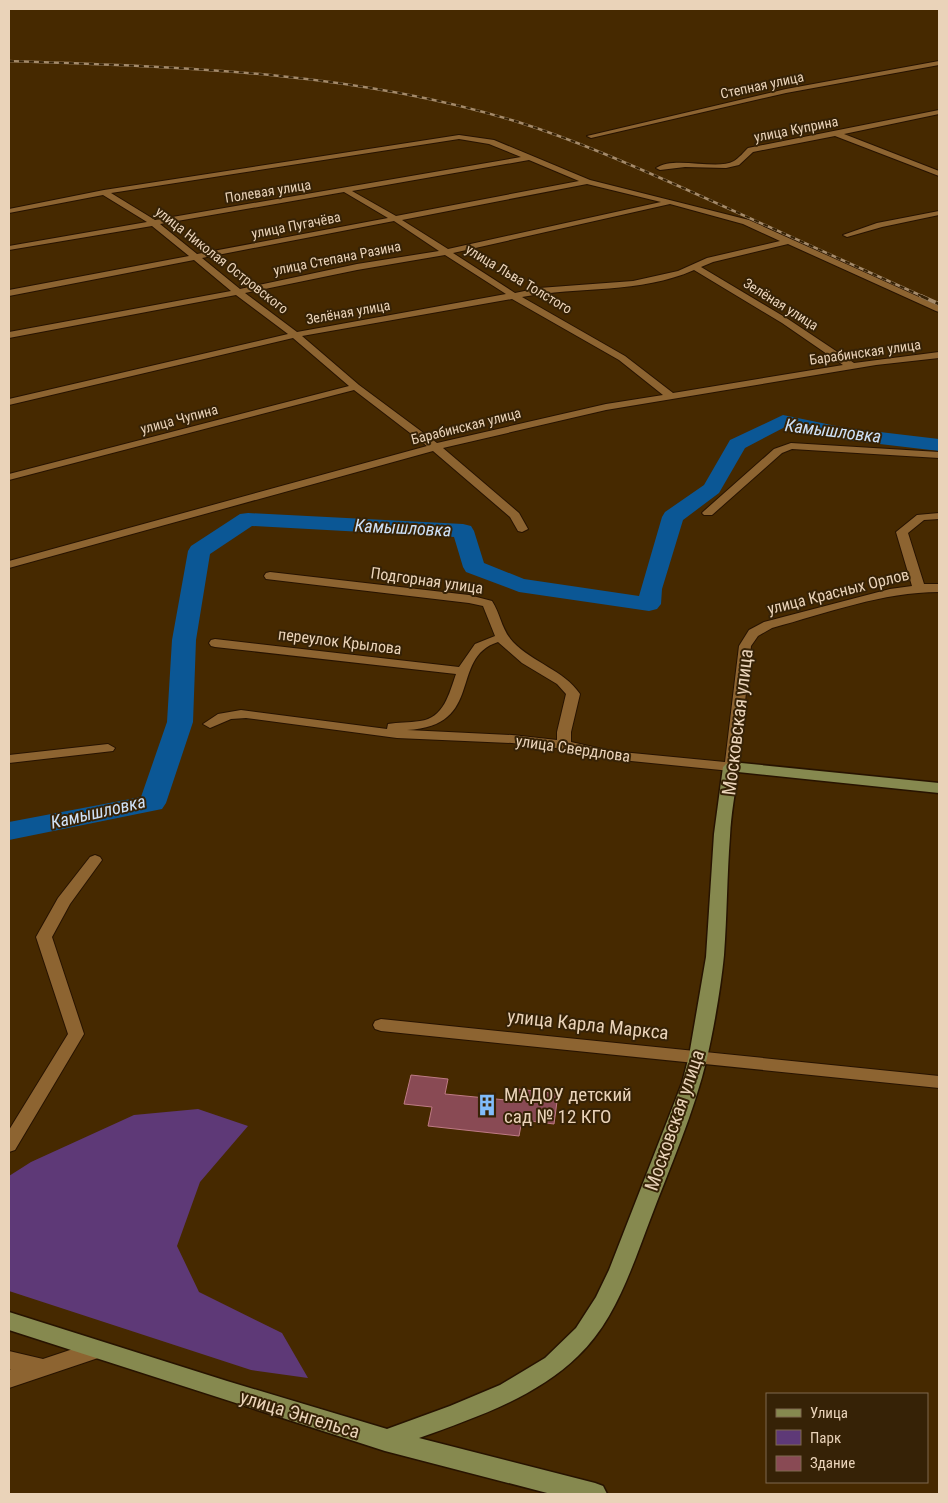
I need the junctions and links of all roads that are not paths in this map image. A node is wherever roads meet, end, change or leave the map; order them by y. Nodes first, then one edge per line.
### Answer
1 (939, 63) edge
2 (939, 112) edge
3 (836, 134) junction
4 (591, 136) dead end
5 (530, 158) junction
6 (660, 168) dead end
7 (939, 169) edge
8 (931, 171) junction
9 (939, 174) edge
10 (587, 182) junction
11 (347, 191) junction
12 (104, 192) junction
13 (669, 203) junction
14 (9, 211) edge
15 (939, 212) edge
16 (397, 220) junction
17 (154, 222) junction
18 (847, 235) dead end
19 (789, 241) junction
20 (9, 248) edge
21 (446, 252) junction
22 (196, 257) junction
23 (695, 267) junction
24 (238, 292) junction
25 (9, 293) edge
26 (514, 296) junction
27 (939, 309) edge
28 (9, 335) edge
29 (295, 335) junction
30 (939, 355) edge
31 (852, 366) junction
32 (356, 387) junction
33 (672, 397) junction
34 (9, 402) edge
35 (434, 447) junction
36 (939, 455) edge
37 (9, 477) edge
38 (708, 514) dead end
39 (939, 516) edge
40 (522, 529) dead end
41 (9, 565) edge
42 (270, 576) dead end
43 (919, 588) junction
44 (939, 588) edge
45 (749, 637) joint
46 (501, 638) junction
47 (215, 643) dead end
48 (462, 672) junction
49 (210, 724) dead end
50 (368, 730) junction
51 (564, 746) junction
52 (108, 748) dead end
53 (9, 759) edge
54 (731, 766) junction
55 (939, 788) edge
56 (95, 860) dead end
57 (381, 1025) dead end
58 (698, 1056) junction
59 (939, 1082) edge
60 (9, 1145) edge
61 (9, 1321) edge
62 (97, 1350) junction
63 (9, 1360) edge
64 (41, 1367) junction
65 (9, 1379) edge
66 (385, 1440) junction
67 (595, 1494) edge

1 - 4 street, Степная улица
2 - 3 street, улица Куприна
3 - 6 street, улица Куприна
3 - 8 street
5 - 10 street, Полевая улица
5 - 11 street, Полевая улица
5 - 12 street, Полевая улица
7 - 8 street
8 - 9 street
10 - 13 street, Полевая улица
10 - 16 street, улица Пугачёва
11 - 16 street, улица Льва Толстого
11 - 17 street, Полевая улица
12 - 14 street, Полевая улица
12 - 17 street, улица Николая Островского
13 - 19 street, Полевая улица
13 - 21 street, улица Степана Разина
15 - 18 street
16 - 21 street, улица Льва Толстого
16 - 22 street, улица Пугачёва
17 - 20 street, Полевая улица
17 - 22 street, улица Николая Островского
19 - 23 street, Зелёная улица
19 - 27 street, Полевая улица
21 - 24 street, улица Степана Разина
21 - 26 street, улица Льва Толстого
22 - 24 street, улица Николая Островского
22 - 25 street, улица Пугачёва
23 - 26 street, Зелёная улица
23 - 31 street, Зелёная улица
24 - 28 street, улица Степана Разина
24 - 29 street, улица Николая Островского
26 - 29 street, Зелёная улица
26 - 33 street, улица Льва Толстого
29 - 32 street, улица Николая Островского
29 - 34 street, Зелёная улица
30 - 31 street, Барабинская улица
31 - 33 street, Барабинская улица
32 - 35 street, улица Николая Островского
32 - 37 street, улица Чупина
33 - 35 street, Барабинская улица
35 - 40 street, улица Николая Островского
35 - 41 street, Барабинская улица
36 - 38 street
39 - 43 street
42 - 46 street, Подгорная улица
43 - 44 street, улица Красных Орлов
43 - 45 street, улица Красных Орлов
45 - 54 street, Московская улица
46 - 48 street
46 - 51 street, Подгорная улица
47 - 48 street, переулок Крылова
48 - 50 street
49 - 50 street, улица Свердлова
50 - 51 street, улица Свердлова
51 - 54 street, улица Свердлова
52 - 53 street
54 - 55 main road, улица Свердлова
54 - 58 main road, Московская улица
56 - 60 street
57 - 58 street, улица Карла Маркса
58 - 59 street, улица Карла Маркса
58 - 66 main road, Московская улица
61 - 62 main road, улица Энгельса
62 - 64 street
62 - 66 main road, улица Энгельса
63 - 64 street
64 - 65 street
66 - 67 main road, улица Энгельса

